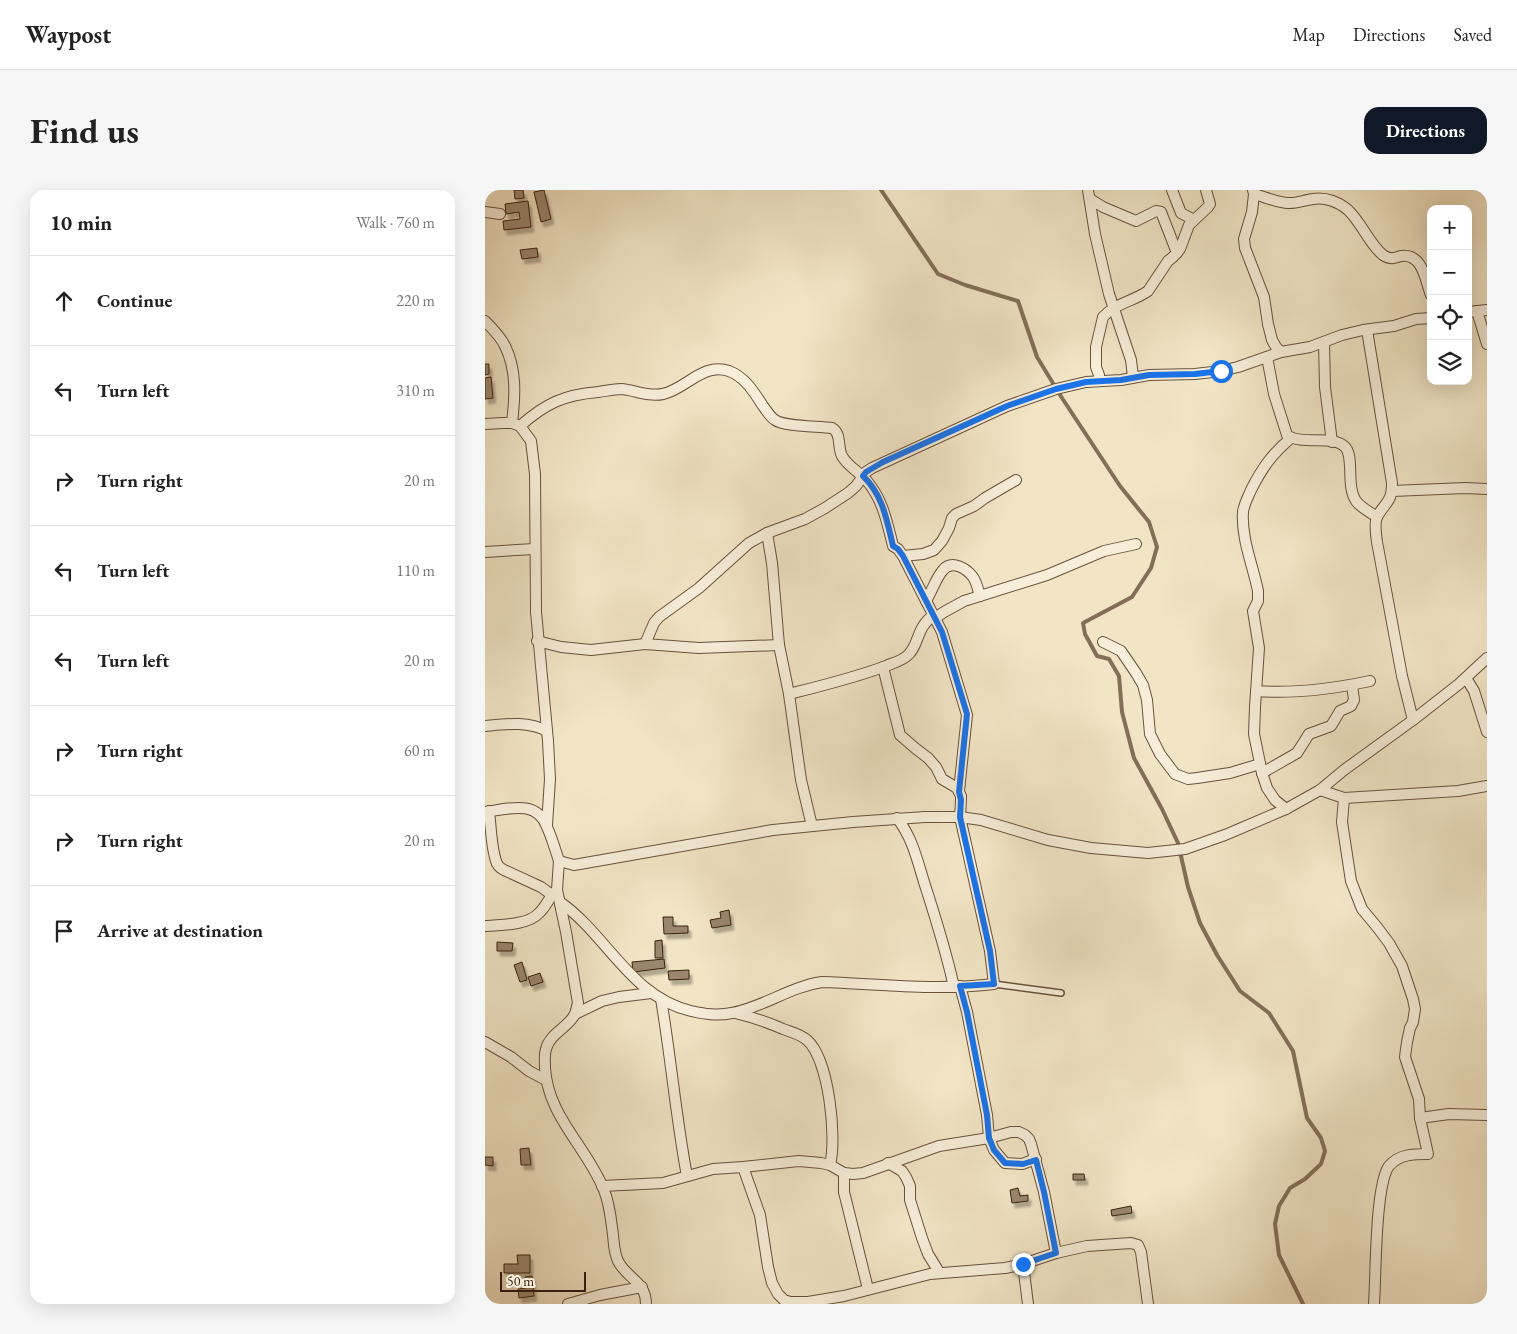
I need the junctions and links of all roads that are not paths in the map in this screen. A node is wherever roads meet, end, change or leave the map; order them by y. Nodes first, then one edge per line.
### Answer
1 (1172, 190) edge
2 (1206, 190) edge
3 (1253, 192) edge
4 (1089, 194) edge
5 (485, 212) edge
6 (500, 214) dead end
7 (1194, 220) junction
8 (1177, 253) junction
9 (1427, 282) edge
10 (1114, 308) junction
11 (1478, 311) edge
12 (1427, 318) edge
13 (485, 322) edge
14 (1367, 330) junction
15 (1324, 342) junction
16 (1487, 344) edge
17 (1281, 352) junction
18 (1267, 358) junction
19 (1133, 377) junction
20 (1097, 382) junction
21 (485, 424) edge
22 (516, 425) junction
23 (1291, 438) junction
24 (1332, 442) junction
25 (863, 476) junction
26 (1016, 480) dead end
27 (1487, 489) edge
28 (1392, 491) junction
29 (1377, 517) junction
30 (767, 532) junction
31 (1136, 544) dead end
32 (534, 549) junction
33 (485, 552) edge
34 (903, 556) junction
35 (980, 596) junction
36 (926, 601) junction
37 (935, 617) junction
38 (537, 641) junction
39 (1103, 642) dead end
40 (645, 644) junction
41 (779, 645) junction
42 (1487, 658) edge
43 (883, 667) junction
44 (1466, 678) junction
45 (1370, 681) dead end
46 (1352, 685) junction
47 (1256, 691) junction
48 (789, 694) junction
49 (1413, 720) junction
50 (485, 726) edge
51 (547, 730) junction
52 (1487, 732) edge
53 (1261, 768) junction
54 (1487, 786) edge
55 (1320, 790) junction
56 (959, 792) junction
57 (1344, 798) junction
58 (1286, 809) junction
59 (487, 812) edge
60 (960, 817) junction
61 (897, 818) junction
62 (547, 825) junction
63 (812, 826) junction
64 (559, 861) junction
65 (555, 892) junction
66 (561, 902) junction
67 (485, 926) edge
68 (994, 984) junction
69 (957, 986) junction
70 (651, 993) junction
71 (1061, 993) dead end
72 (661, 999) junction
73 (734, 1013) junction
74 (575, 1014) junction
75 (485, 1042) edge
76 (546, 1080) junction
77 (1487, 1115) edge
78 (1420, 1118) junction
79 (989, 1138) junction
80 (1036, 1160) junction
81 (888, 1163) junction
82 (830, 1165) junction
83 (743, 1167) junction
84 (844, 1173) junction
85 (687, 1176) junction
86 (602, 1186) junction
87 (1056, 1253) junction
88 (1023, 1264) junction
89 (939, 1272) junction
90 (642, 1287) junction
91 (868, 1289) junction
92 (568, 1304) edge
93 (646, 1304) edge
94 (1028, 1304) edge
95 (1148, 1304) edge
96 (1374, 1304) edge

1 - 7 street
2 - 7 street
3 - 9 street
3 - 17 street
4 - 8 street
4 - 10 street
5 - 6 street
7 - 8 street
8 - 10 street
10 - 19 street
10 - 20 street
11 - 16 street
12 - 14 street
13 - 22 street
14 - 15 street
14 - 28 street
15 - 17 street
15 - 24 street
17 - 18 street
18 - 19 street
18 - 23 street
19 - 20 street
20 - 25 street
21 - 22 street
22 - 25 street
22 - 32 street
23 - 24 street
23 - 47 street
24 - 29 street
25 - 30 street
25 - 34 street
26 - 34 street
27 - 28 street
28 - 29 street
29 - 49 street
30 - 40 street
30 - 41 street
31 - 35 street
32 - 33 street
32 - 38 street
34 - 36 street
35 - 36 street
35 - 37 street
36 - 37 street
37 - 43 street
37 - 56 street
38 - 40 street
38 - 51 street
39 - 53 street
40 - 41 street
41 - 48 street
42 - 44 street
43 - 48 street
43 - 56 street
44 - 49 street
44 - 52 street
45 - 46 street
46 - 47 street
46 - 53 street
47 - 53 street
48 - 63 street
49 - 55 street
50 - 51 street
51 - 62 street
53 - 58 street
54 - 57 street
55 - 57 street
55 - 58 street
56 - 60 street
57 - 78 street
58 - 60 street
59 - 62 street
59 - 65 street
60 - 61 street
60 - 68 street
61 - 63 street
61 - 69 street
62 - 64 street
63 - 64 street
64 - 65 street
65 - 66 street
65 - 67 street
66 - 70 street
66 - 74 street
68 - 69 street
68 - 71 lane
69 - 73 street
69 - 79 street
70 - 72 street
70 - 74 street
72 - 73 street
72 - 85 street
73 - 82 street
74 - 76 street
75 - 76 street
76 - 86 street
77 - 78 street
78 - 96 street
79 - 80 street
79 - 80 street
79 - 81 street
80 - 87 street
81 - 84 street
81 - 89 street
82 - 83 street
82 - 84 street
83 - 85 street
83 - 91 street
84 - 91 street
85 - 86 street
86 - 90 street
87 - 88 street
87 - 95 street
88 - 89 street
88 - 94 street
89 - 91 street
90 - 92 street
90 - 93 street

